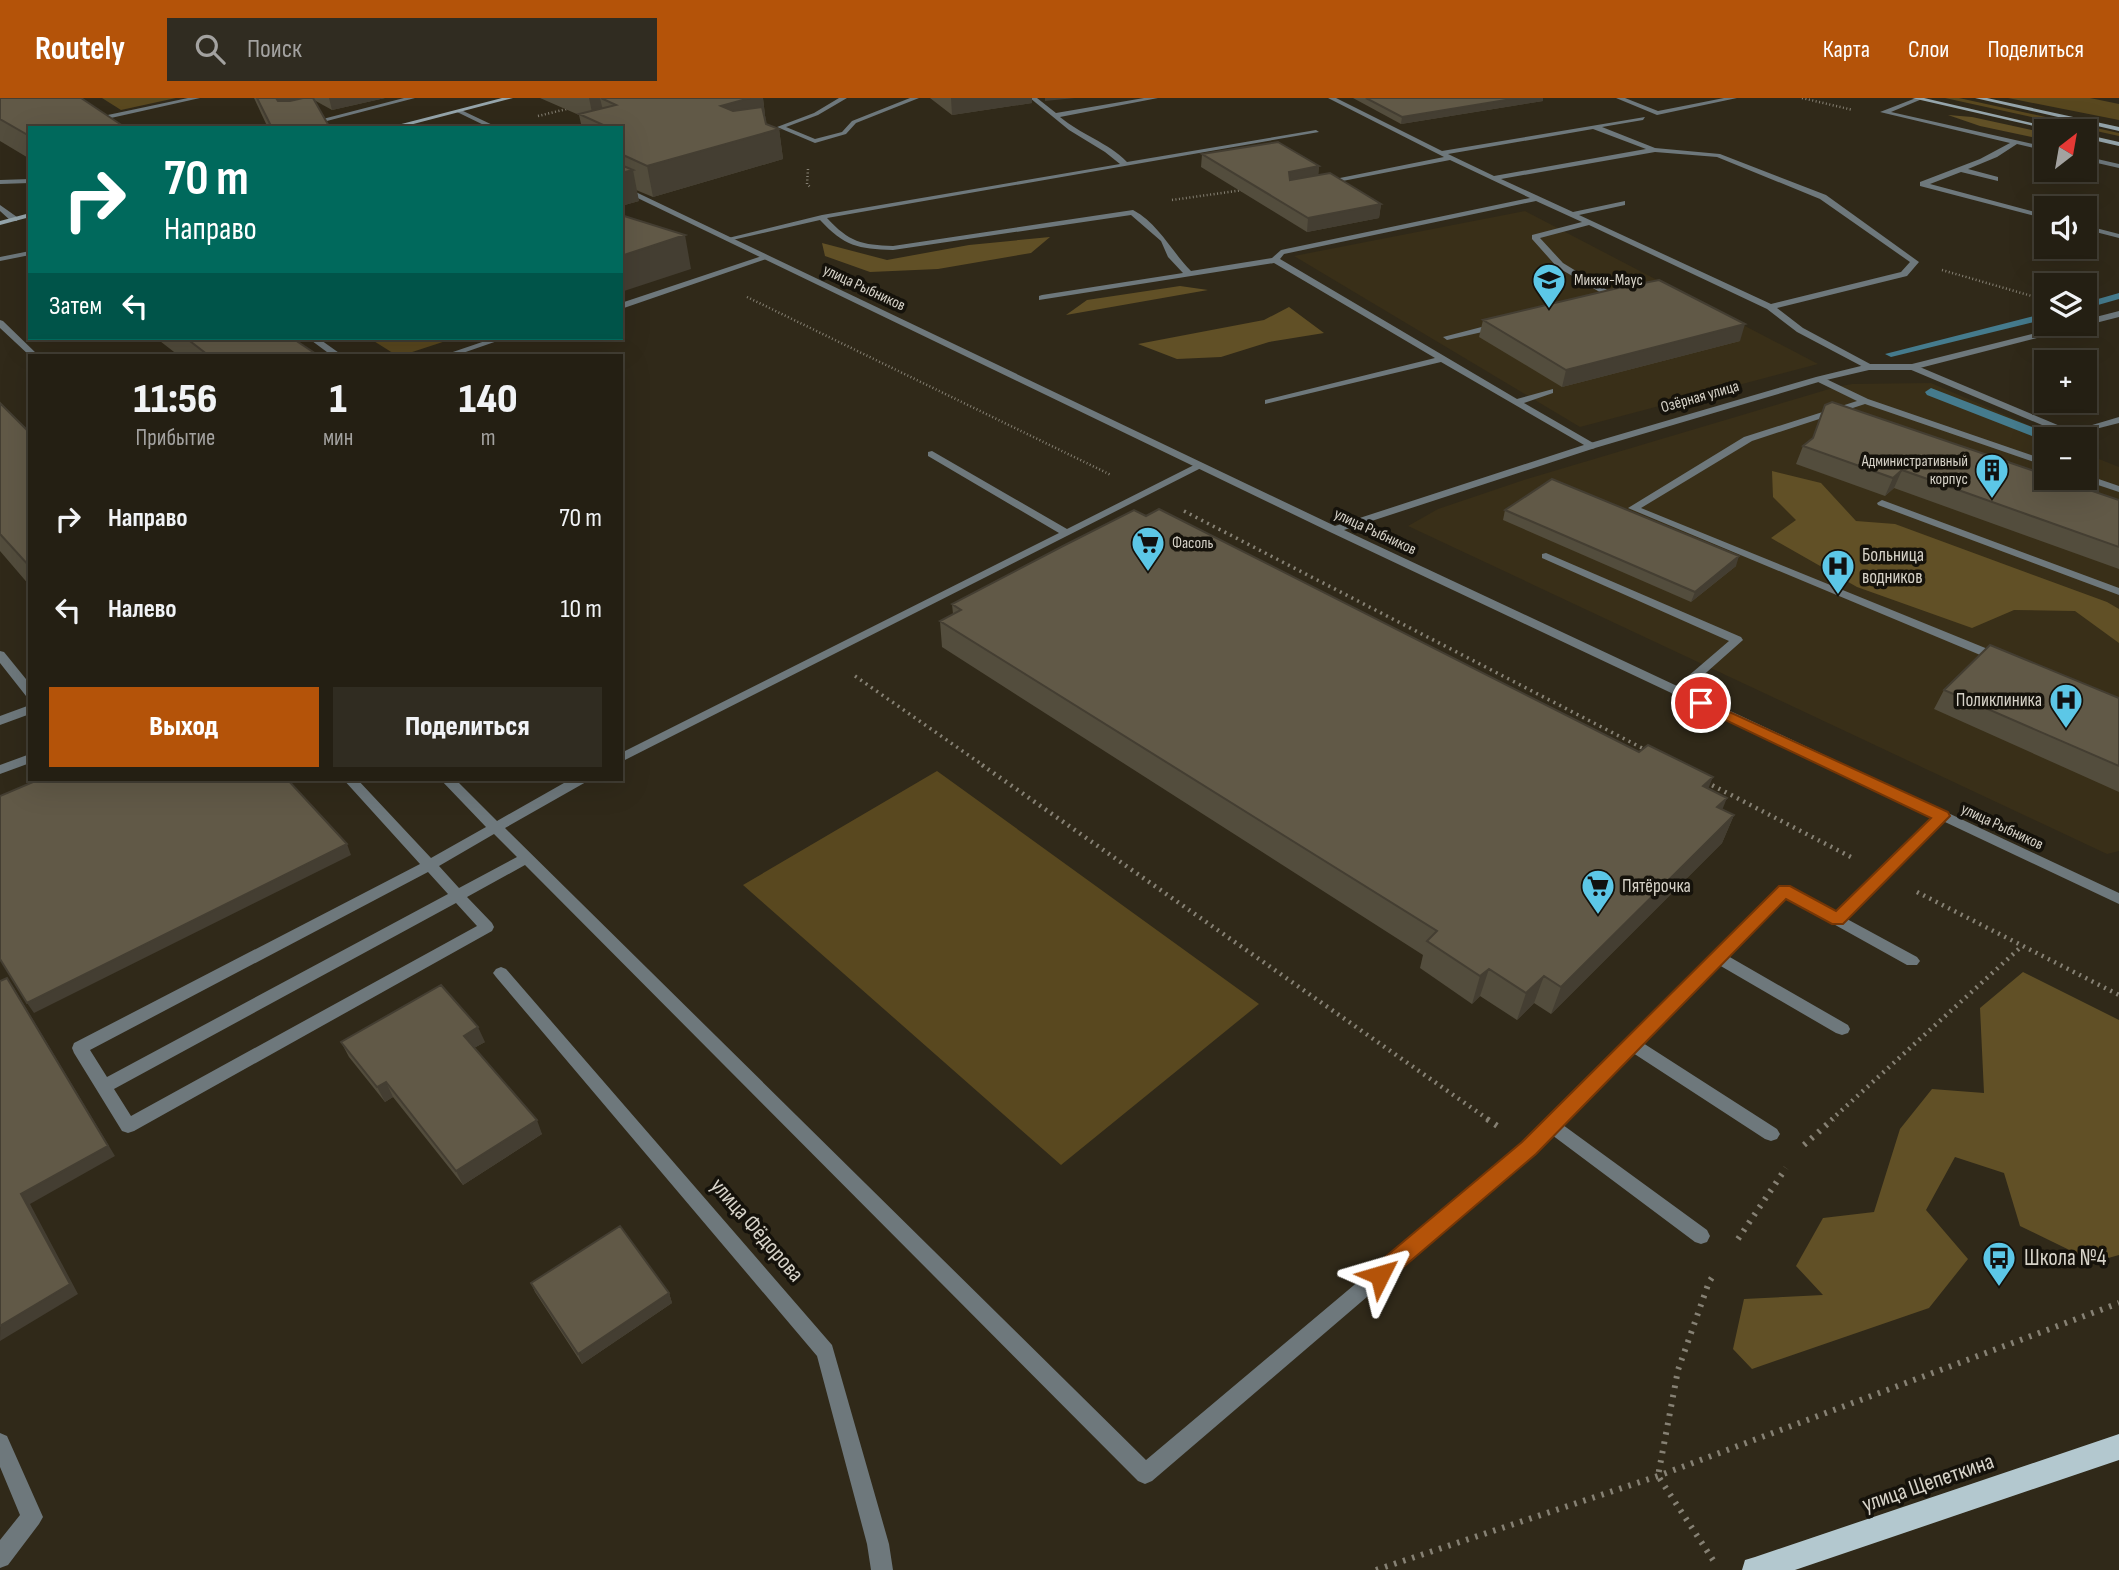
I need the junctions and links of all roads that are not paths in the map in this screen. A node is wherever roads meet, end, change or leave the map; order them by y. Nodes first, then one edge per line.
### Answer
1 (70, 98) edge
2 (197, 98) edge
3 (411, 98) edge
4 (510, 98) edge
5 (844, 98) edge
6 (916, 98) edge
7 (1033, 98) edge
8 (1155, 98) edge
9 (1331, 98) edge
10 (1633, 98) edge
11 (1734, 98) edge
12 (1978, 98) edge
13 (1622, 99) edge
14 (1917, 99) edge
15 (458, 111) junction
16 (1058, 115) junction
17 (1643, 118) dead end
18 (2034, 124) edge
19 (299, 126) edge
20 (397, 126) edge
21 (492, 126) edge
22 (1595, 127) junction
23 (2119, 129) edge
24 (1316, 132) dead end
25 (2097, 139) edge
26 (2016, 142) junction
27 (2119, 144) edge
28 (2034, 146) edge
29 (1655, 150) junction
30 (1440, 153) junction
31 (1451, 159) junction
32 (2097, 161) edge
33 (1125, 165) junction
34 (2119, 166) edge
35 (1963, 170) junction
36 (1493, 178) junction
37 (1995, 179) dead end
38 (28, 181) edge
39 (0, 182) edge
40 (1317, 184) edge
41 (623, 188) edge
42 (1538, 198) junction
43 (1622, 203) dead end
44 (0, 207) edge
45 (2034, 213) edge
46 (1574, 214) junction
47 (28, 216) edge
48 (822, 216) junction
49 (14, 219) junction
50 (1592, 222) junction
51 (0, 223) edge
52 (2097, 230) edge
53 (2119, 236) edge
54 (728, 239) junction
55 (28, 253) edge
56 (765, 258) junction
57 (0, 259) edge
58 (1275, 260) junction
59 (1190, 275) junction
60 (1629, 296) edge
61 (1042, 298) dead end
62 (1618, 299) junction
63 (1605, 302) edge
64 (623, 305) edge
65 (1770, 307) junction
66 (2119, 314) edge
67 (2097, 319) edge
68 (0, 323) edge
69 (1513, 323) edge
70 (2034, 335) edge
71 (1447, 337) dead end
72 (315, 340) edge
73 (496, 340) edge
74 (33, 354) edge
75 (336, 354) edge
76 (452, 354) edge
77 (1441, 359) junction
78 (1869, 367) junction
79 (1912, 367) junction
80 (1819, 379) junction
81 (1550, 391) dead end
82 (1865, 401) junction
83 (1268, 402) dead end
84 (1516, 402) junction
85 (2119, 420) edge
86 (1591, 446) junction
87 (932, 454) dead end
88 (2034, 459) edge
89 (1200, 466) junction
90 (2097, 481) edge
91 (2119, 489) edge
92 (1882, 503) edge
93 (1334, 530) junction
94 (1068, 533) junction
95 (1546, 555) dead end
96 (2119, 592) edge
97 (0, 655) edge
98 (2017, 665) edge
99 (28, 690) edge
100 (1677, 692) junction
101 (28, 710) edge
102 (0, 720) edge
103 (623, 757) edge
104 (28, 759) edge
105 (0, 770) edge
106 (351, 781) edge
107 (449, 781) edge
108 (576, 781) edge
109 (1942, 816) junction
110 (493, 828) junction
111 (525, 859) junction
112 (428, 866) junction
113 (457, 896) junction
114 (2119, 899) edge
115 (1838, 920) junction
116 (1718, 957) junction
117 (1912, 961) dead end
118 (501, 973) dead end
119 (1842, 1029) dead end
120 (1632, 1044) junction
121 (103, 1087) junction
122 (1552, 1125) junction
123 (1771, 1134) dead end
124 (1701, 1236) dead end
125 (0, 1443) edge
126 (2119, 1447) edge
127 (0, 1557) edge
128 (882, 1570) edge
129 (1755, 1570) edge

1 - 2 street
3 - 19 street
4 - 15 main road
5 - 6 street
7 - 16 street
8 - 16 street
9 - 30 street
10 - 13 street
11 - 13 street
12 - 23 main road
14 - 18 main road
14 - 26 street
15 - 20 main road
15 - 21 street
16 - 33 street
17 - 22 street
22 - 29 street
22 - 30 street
24 - 33 street
25 - 27 main road
26 - 28 street
26 - 35 street
29 - 36 street
29 - 65 street
30 - 31 street
31 - 36 street
31 - 40 street
32 - 34 street
33 - 48 street
35 - 37 street
35 - 45 street
36 - 42 street
38 - 39 street
41 - 54 street, улица Рыбников
42 - 46 street
42 - 58 street
43 - 46 street
44 - 49 street
46 - 50 street
47 - 49 main road
48 - 54 street
48 - 59 street
49 - 51 main road
50 - 62 street
50 - 65 street
52 - 53 street
54 - 56 street, улица Рыбников
55 - 57 street
56 - 64 street
56 - 89 street, улица Рыбников
58 - 59 street
58 - 77 street
59 - 61 street
60 - 62 street
62 - 63 street
65 - 78 street
66 - 67 street, Озёрная улица
68 - 74 street
69 - 71 street
70 - 79 street, Озёрная улица
72 - 75 street
73 - 76 street
77 - 83 street
77 - 84 street
78 - 79 street, Озёрная улица
78 - 80 street, Озёрная улица
79 - 85 street
80 - 82 street
80 - 86 street, Озёрная улица
81 - 84 street
82 - 88 street
82 - 98 street
84 - 86 street
86 - 93 street, Озёрная улица
87 - 94 street
89 - 93 street, улица Рыбников
89 - 94 street
90 - 91 street
92 - 96 street
93 - 100 street, улица Рыбников
94 - 103 street
95 - 100 street
97 - 99 street
100 - 109 street, улица Рыбников
101 - 102 street
104 - 105 street
106 - 112 street
107 - 110 street
108 - 110 street
109 - 114 street, улица Рыбников
109 - 115 street
110 - 111 street
110 - 112 street
111 - 113 street
111 - 122 street
112 - 113 street
112 - 121 street
113 - 121 street
113 - 121 street
115 - 116 street
115 - 117 street
116 - 119 street
116 - 120 street
118 - 128 street, улица Фёдорова
120 - 122 street
120 - 123 street
122 - 124 street
125 - 127 street
126 - 129 main road, улица Щепеткина

